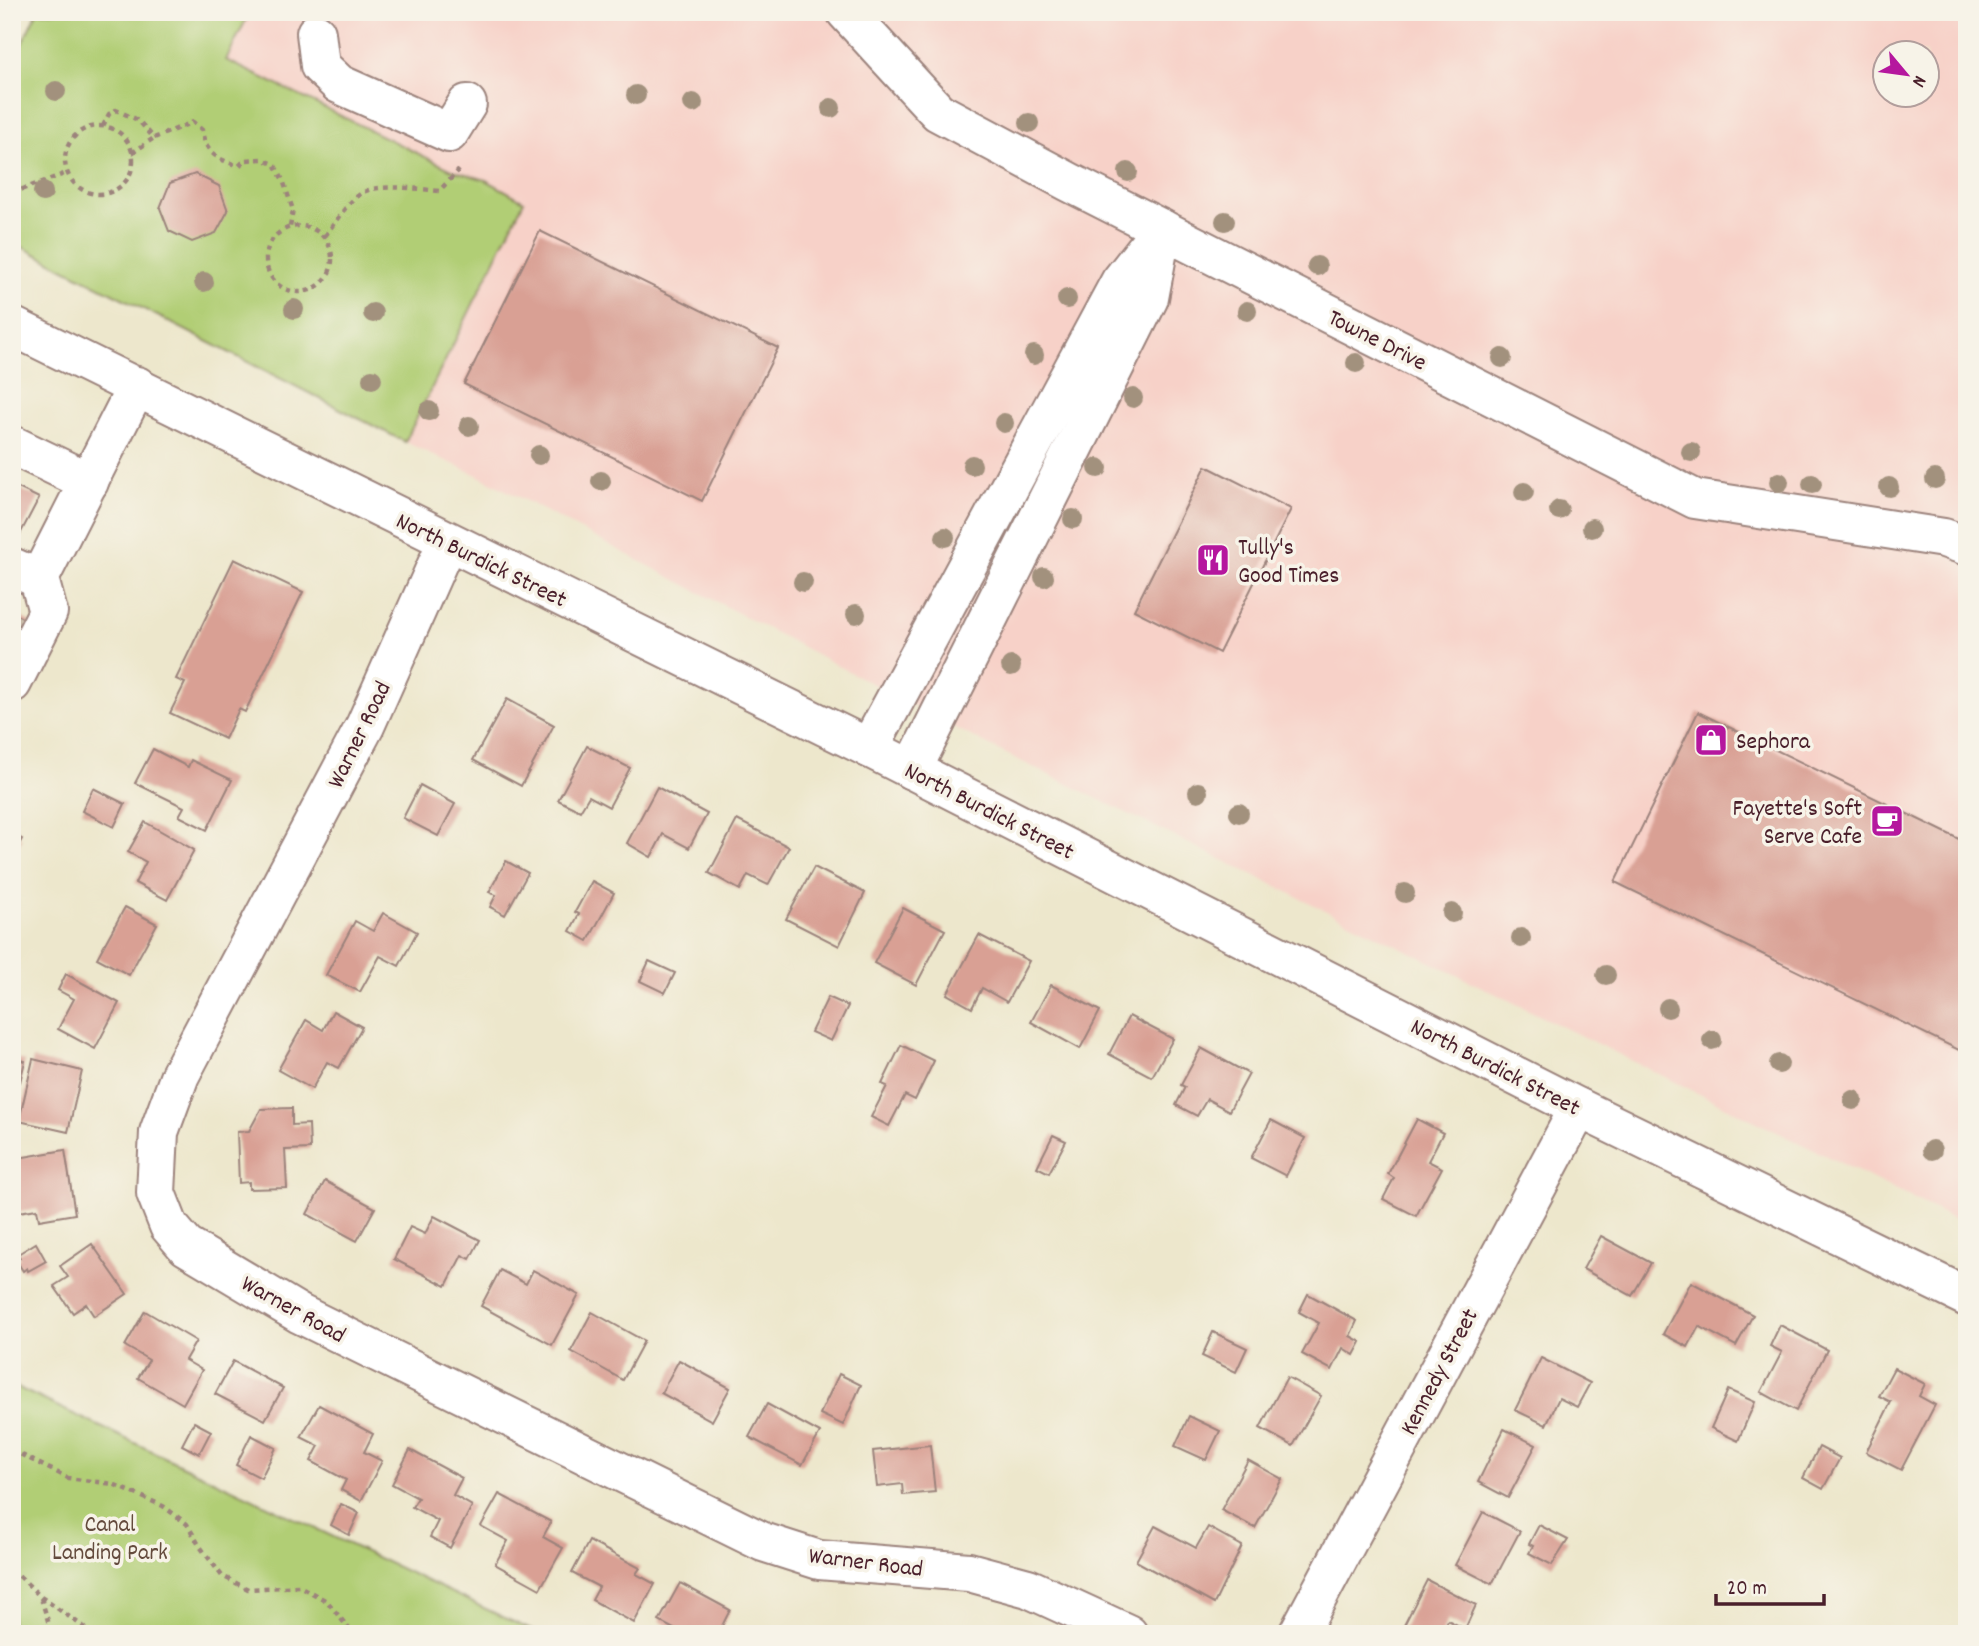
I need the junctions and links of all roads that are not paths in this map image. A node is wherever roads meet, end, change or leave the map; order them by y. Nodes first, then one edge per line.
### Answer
1 (846, 12) edge
2 (316, 33) dead end
3 (467, 104) dead end
4 (1162, 229) junction
5 (12, 326) edge
6 (137, 386) junction
7 (12, 445) edge
8 (89, 482) junction
9 (447, 542) junction
10 (1967, 546) edge
11 (26, 573) edge
12 (18, 616) dead end
13 (12, 683) edge
14 (869, 748) junction
15 (912, 770) junction
16 (1579, 1108) junction
17 (1967, 1297) edge
18 (1128, 1634) edge
19 (1298, 1634) edge

1 - 4 street, Towne Drive
2 - 3 street
4 - 10 street, Towne Drive
4 - 14 street
4 - 15 street
5 - 6 street, North Burdick Street
6 - 8 street
6 - 9 street, North Burdick Street
7 - 8 street
8 - 11 street
9 - 14 street, North Burdick Street
9 - 18 street, Warner Road
11 - 12 street
11 - 13 street
14 - 15 street, North Burdick Street
15 - 16 street, North Burdick Street
16 - 17 street, North Burdick Street
16 - 19 street, Kennedy Street

